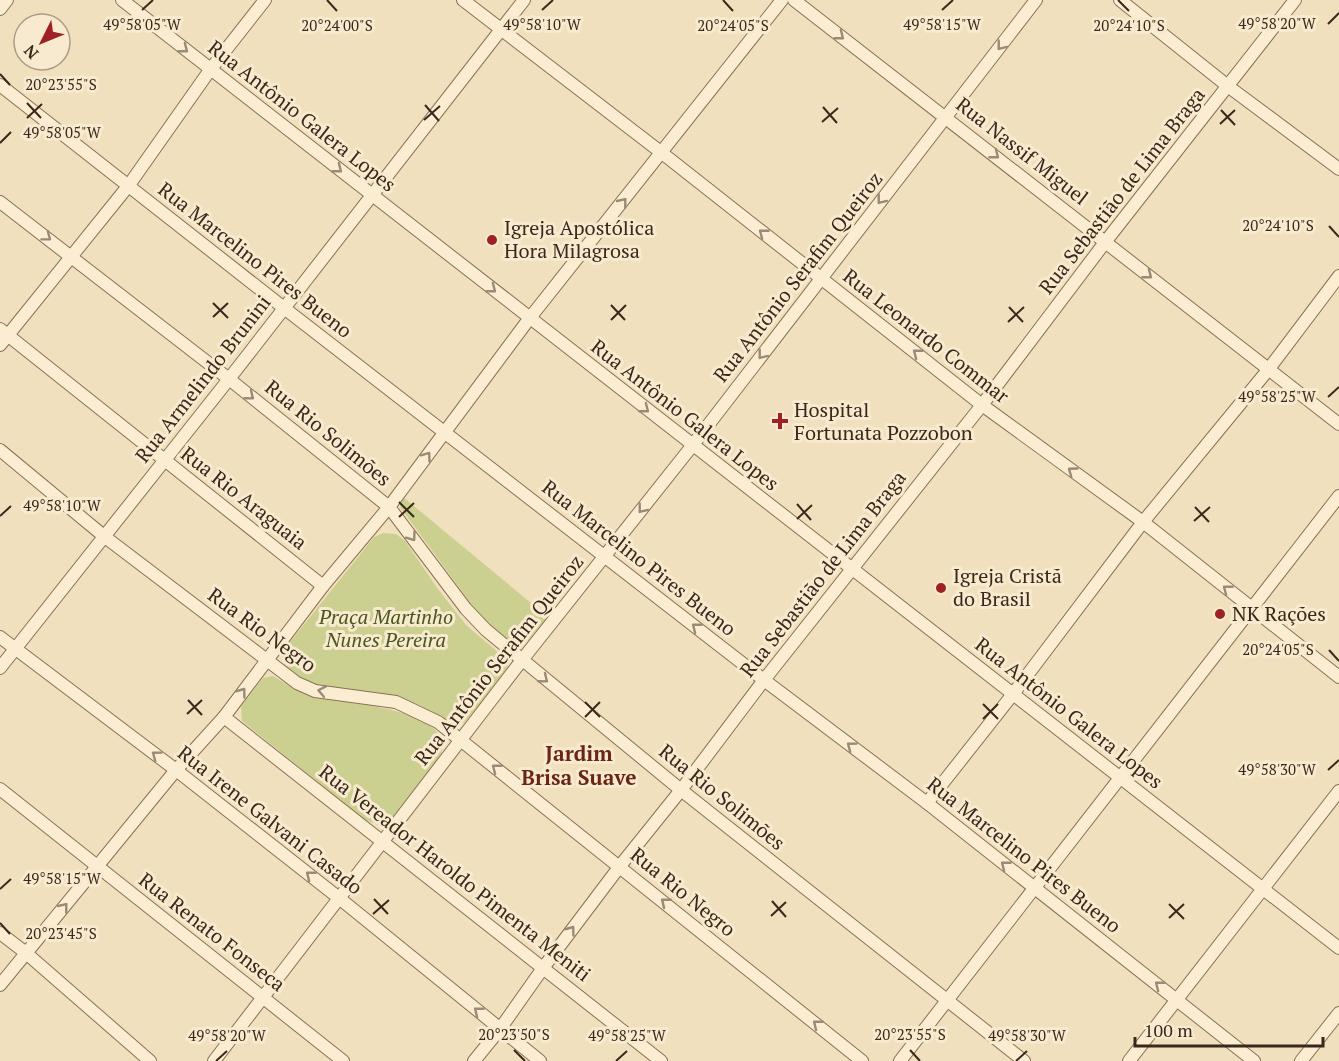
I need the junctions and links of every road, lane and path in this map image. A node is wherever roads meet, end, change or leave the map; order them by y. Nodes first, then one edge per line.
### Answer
1 (7, 0) edge
2 (122, 0) edge
3 (264, 0) edge
4 (463, 0) edge
5 (524, 0) edge
6 (782, 0) edge
7 (794, 0) edge
8 (1036, 0) edge
9 (1120, 0) edge
10 (1295, 0) edge
11 (0, 9) edge
12 (501, 30) junction
13 (210, 70) junction
14 (0, 85) edge
15 (1228, 87) junction
16 (946, 117) junction
17 (662, 153) junction
18 (1339, 169) edge
19 (129, 185) junction
20 (371, 195) junction
21 (0, 202) edge
22 (1106, 241) junction
23 (72, 256) junction
24 (1339, 276) edge
25 (821, 278) junction
26 (284, 308) junction
27 (530, 319) junction
28 (3, 336) edge
29 (1268, 370) junction
30 (229, 380) junction
31 (982, 405) junction
32 (1339, 423) edge
33 (445, 432) junction
34 (692, 446) junction
35 (0, 450) edge
36 (164, 460) junction
37 (1339, 496) edge
38 (389, 507) junction
39 (1143, 522) junction
40 (105, 537) junction
41 (605, 556) junction
42 (852, 570) junction
43 (323, 586) junction
44 (1251, 608) junction
45 (0, 637) edge
46 (15, 649) junction
47 (266, 659) junction
48 (522, 660) junction
49 (0, 668) edge
50 (1339, 677) edge
51 (764, 680) junction
52 (1013, 694) junction
53 (224, 717) junction
54 (461, 740) junction
55 (176, 770) junction
56 (1120, 776) junction
57 (0, 789) edge
58 (681, 789) junction
59 (1339, 791) edge
60 (927, 803) junction
61 (383, 840) junction
62 (97, 866) junction
63 (620, 866) junction
64 (1034, 888) junction
65 (1263, 890) junction
66 (339, 898) junction
67 (0, 933) edge
68 (1339, 948) edge
69 (26, 953) junction
70 (543, 968) junction
71 (0, 985) edge
72 (263, 998) junction
73 (1177, 999) junction
74 (947, 1001) junction
75 (1339, 1013) edge
76 (500, 1029) junction
77 (150, 1061) edge
78 (214, 1061) edge
79 (343, 1061) edge
80 (474, 1061) edge
81 (540, 1061) edge
82 (661, 1061) edge
83 (862, 1061) edge
84 (900, 1061) edge
85 (1024, 1061) edge
86 (1129, 1061) edge
87 (1254, 1061) edge
88 (1301, 1061) edge

1 - 11 street
2 -> 13 street, Rua Antônio Galera Lopes
3 - 13 street
4 - 12 street, Rua Leonardo Commar
5 - 12 street, Rua Armelindo Brunini
6 - 17 street
7 -> 16 street, Rua Nassif Miguel
8 -> 16 street, Rua Antônio Serafim Queiroz
9 - 15 street
10 - 15 street, Rua Sebastião de Lima Braga
12 - 17 street, Rua Leonardo Commar
12 - 20 street, Rua Armelindo Brunini
13 - 19 street
13 -> 20 street, Rua Antônio Galera Lopes
14 - 19 street, Rua Marcelino Pires Bueno
15 - 18 street
15 - 22 street, Rua Sebastião de Lima Braga
16 -> 22 street, Rua Nassif Miguel
16 -> 25 street, Rua Antônio Serafim Queiroz
25 -> 17 street, Rua Leonardo Commar
27 -> 17 street
19 - 23 street
19 - 26 street, Rua Marcelino Pires Bueno
20 - 26 street, Rua Armelindo Brunini
20 -> 27 street, Rua Antônio Galera Lopes
21 -> 23 street, Rua Rio Solimões
22 -> 29 street, Rua Nassif Miguel
22 - 31 street, Rua Sebastião de Lima Braga
23 - 28 street
23 - 30 street, Rua Rio Solimões
24 - 29 street
31 -> 25 street, Rua Leonardo Commar
25 -> 34 street, Rua Antônio Serafim Queiroz
26 - 30 street, Rua Armelindo Brunini
26 - 33 street, Rua Marcelino Pires Bueno
27 - 33 street
27 -> 34 street, Rua Antônio Galera Lopes
28 - 36 street, Rua Rio Araguaia
29 - 32 street, Rua Nassif Miguel
29 - 39 street
30 - 36 street, Rua Armelindo Brunini
30 -> 38 street, Rua Rio Solimões
39 -> 31 street, Rua Leonardo Commar
31 - 42 street, Rua Sebastião de Lima Braga
38 -> 33 street
33 - 41 street, Rua Marcelino Pires Bueno
34 -> 41 street, Rua Antônio Serafim Queiroz
34 - 42 street, Rua Antônio Galera Lopes
35 - 40 street, Rua Rio Negro
36 - 40 street, Rua Armelindo Brunini
36 - 43 street, Rua Rio Araguaia
37 - 44 street
38 - 43 street
38 -> 48 street, Rua Rio Solimões
44 -> 39 street, Rua Leonardo Commar
39 - 52 street
40 - 46 street, Rua Armelindo Brunini
40 - 47 street, Rua Rio Negro
41 - 48 street, Rua Antônio Serafim Queiroz
51 -> 41 street, Rua Marcelino Pires Bueno
42 - 51 street, Rua Sebastião de Lima Braga
42 - 52 street, Rua Antônio Galera Lopes
43 - 47 street
44 - 50 street, Rua Leonardo Commar
44 - 56 street
45 - 46 street, Rua Irene Galvani Casado
46 - 49 street, Rua Armelindo Brunini
55 -> 46 street, Rua Irene Galvani Casado
53 -> 47 street
54 -> 47 street, Rua Rio Negro
48 - 54 street, Rua Antônio Serafim Queiroz
48 -> 58 street, Rua Rio Solimões
51 - 58 street, Rua Sebastião de Lima Braga
60 -> 51 street, Rua Marcelino Pires Bueno
52 - 56 street, Rua Antônio Galera Lopes
52 - 60 street
53 - 55 street
53 - 61 street, Rua Vereador Haroldo Pimenta Meniti
54 - 61 street, Rua Antônio Serafim Queiroz
63 -> 54 street, Rua Rio Negro
55 - 62 street
66 -> 55 street, Rua Irene Galvani Casado
56 - 64 street
56 - 65 street, Rua Antônio Galera Lopes
57 - 62 street, Rua Renato Fonseca
58 - 63 street, Rua Sebastião de Lima Braga
58 - 74 street, Rua Rio Solimões
59 - 65 street
64 -> 60 street, Rua Marcelino Pires Bueno
61 - 66 street, Rua Antônio Serafim Queiroz
61 - 70 street, Rua Vereador Haroldo Pimenta Meniti
69 -> 62 street
62 - 72 street, Rua Renato Fonseca
70 -> 63 street, Rua Sebastião de Lima Braga
83 -> 63 street, Rua Rio Negro
73 -> 64 street, Rua Marcelino Pires Bueno
64 - 74 street
65 - 68 street, Rua Antônio Galera Lopes
65 - 73 street
66 - 72 street, Rua Antônio Serafim Queiroz
76 -> 66 street, Rua Irene Galvani Casado
67 - 69 street
69 - 71 street
69 - 77 street
70 - 76 street, Rua Sebastião de Lima Braga
70 - 82 street, Rua Vereador Haroldo Pimenta Meniti
72 - 78 street, Rua Antônio Serafim Queiroz
72 - 79 street, Rua Renato Fonseca
73 - 86 street
73 - 87 street, Rua Marcelino Pires Bueno
74 - 84 street
74 - 85 street, Rua Rio Solimões
75 - 88 street
76 - 80 street, Rua Sebastião de Lima Braga
76 - 81 street, Rua Irene Galvani Casado

